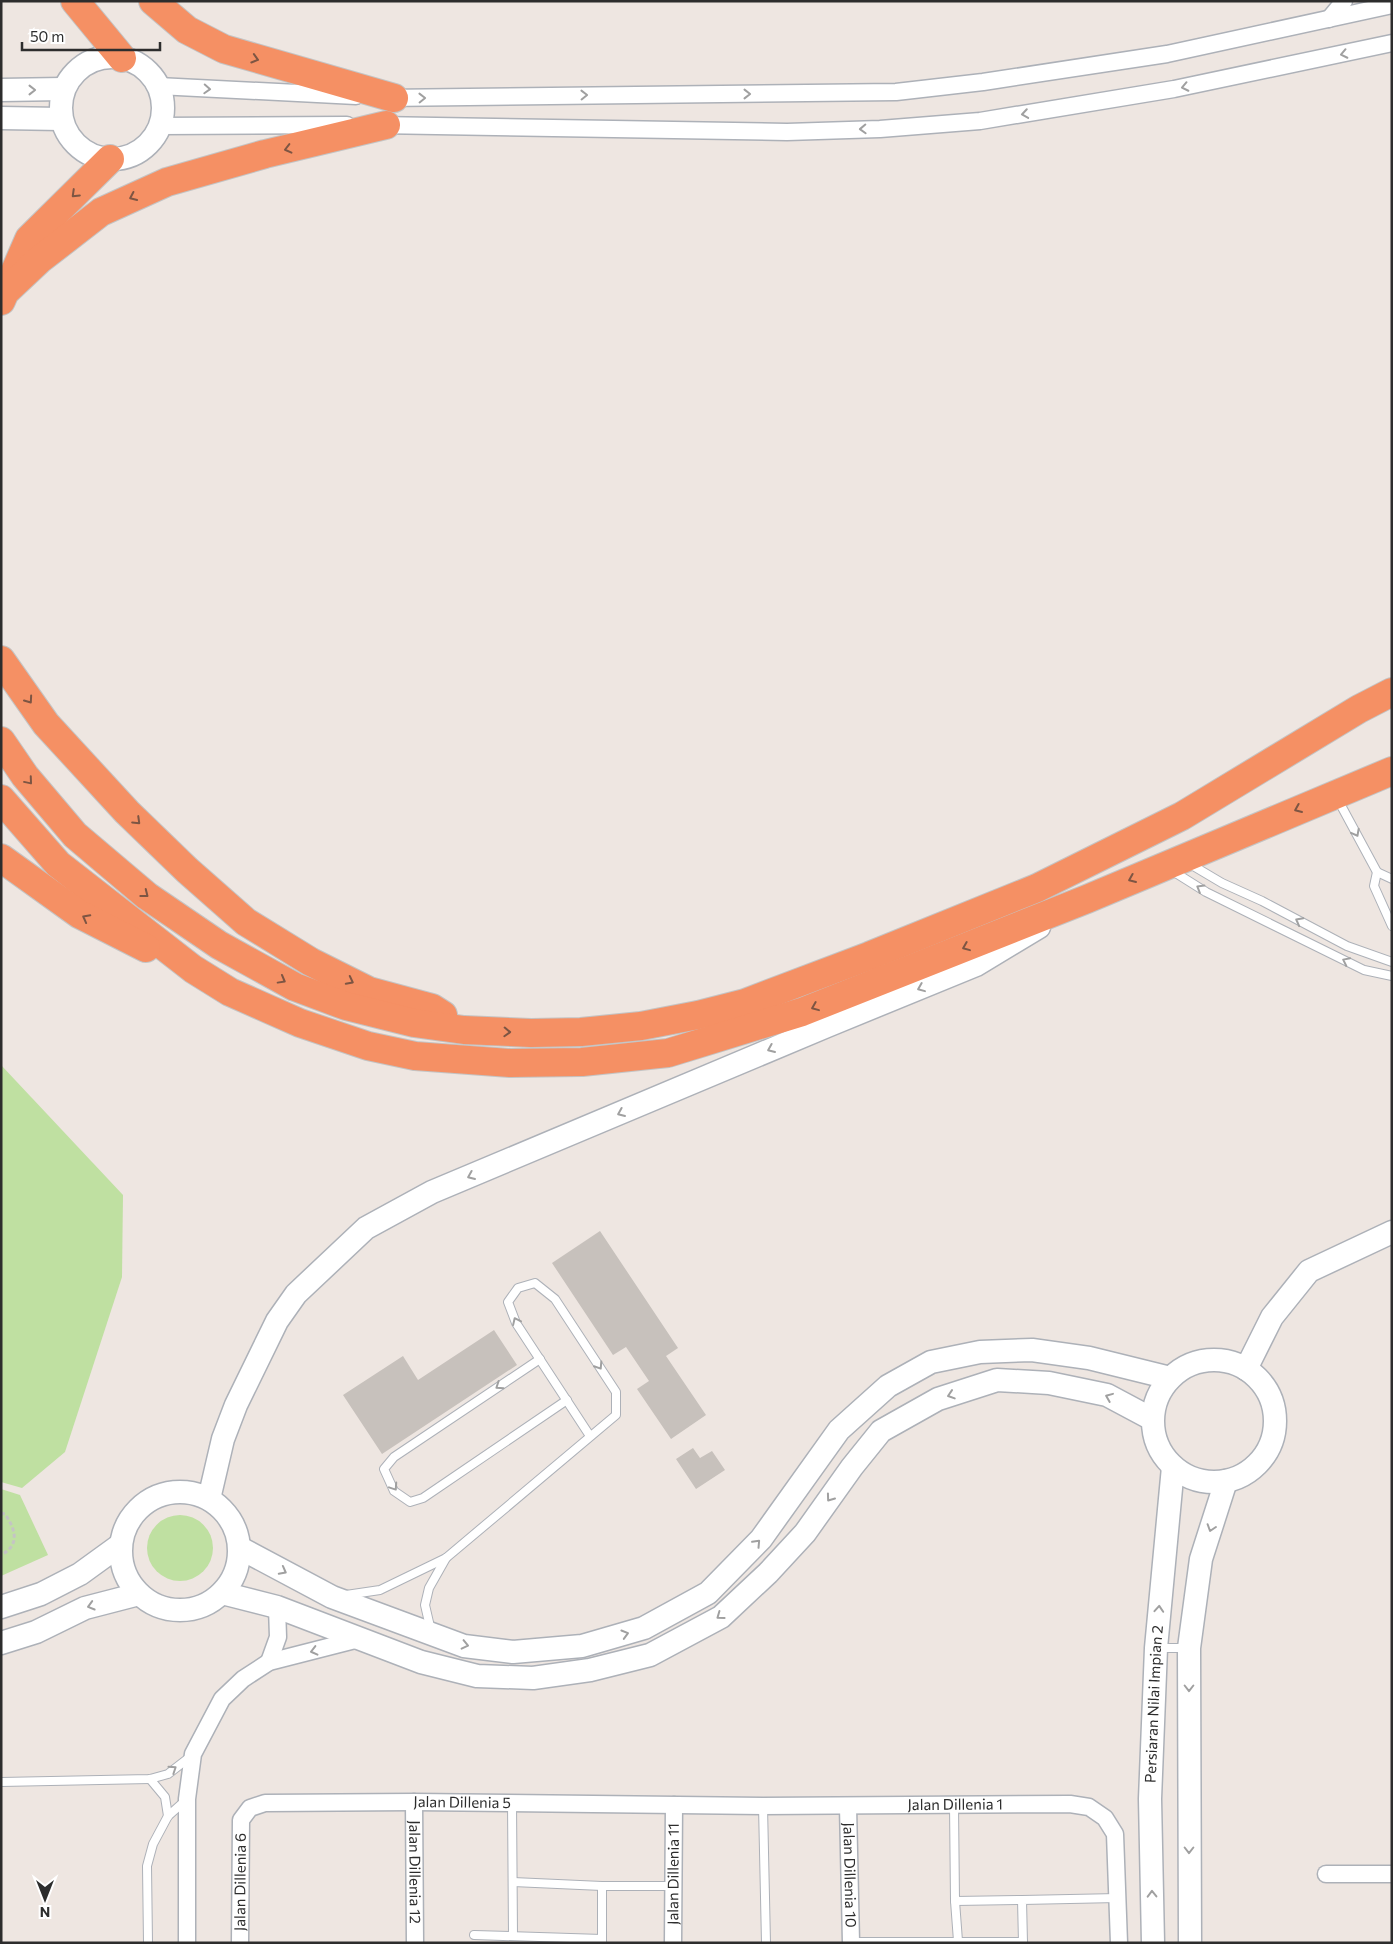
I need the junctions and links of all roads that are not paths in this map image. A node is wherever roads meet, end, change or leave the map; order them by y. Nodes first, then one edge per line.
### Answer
1 (76, 1) edge
2 (153, 1) edge
3 (1344, 1) edge
4 (1392, 6) edge
5 (1328, 19) junction
6 (1392, 43) edge
7 (122, 58) junction
8 (158, 86) junction
9 (1, 90) edge
10 (63, 90) junction
11 (394, 98) junction
12 (1, 118) edge
13 (61, 120) junction
14 (386, 125) junction
15 (160, 126) junction
16 (110, 160) junction
17 (3, 296) edge
18 (1, 660) edge
19 (1392, 692) edge
20 (1, 741) edge
21 (1392, 771) edge
22 (1335, 794) junction
23 (1, 799) edge
24 (1, 858) edge
25 (1172, 862) junction
26 (1377, 872) junction
27 (1392, 879) edge
28 (1087, 898) junction
29 (1392, 926) edge
30 (1392, 962) edge
31 (194, 968) junction
32 (1392, 976) edge
33 (464, 1030) junction
34 (1392, 1232) edge
35 (540, 1359) junction
36 (1246, 1369) junction
37 (1170, 1378) junction
38 (566, 1400) junction
39 (1152, 1419) junction
40 (590, 1436) junction
41 (1173, 1467) junction
42 (1226, 1481) junction
43 (209, 1499) junction
44 (120, 1545) junction
45 (240, 1548) junction
46 (446, 1558) junction
47 (222, 1593) junction
48 (139, 1594) junction
49 (332, 1597) junction
50 (1, 1607) edge
51 (277, 1607) junction
52 (432, 1634) junction
53 (359, 1639) junction
54 (1, 1643) edge
55 (1156, 1648) junction
56 (1189, 1648) junction
57 (269, 1662) junction
58 (193, 1754) junction
59 (150, 1778) junction
60 (1, 1782) edge
61 (187, 1800) junction
62 (414, 1802) junction
63 (512, 1802) junction
64 (674, 1805) junction
65 (954, 1805) junction
66 (762, 1806) junction
67 (848, 1806) junction
68 (246, 1814) joint
69 (168, 1816) junction
70 (1326, 1874) dead end
71 (1392, 1874) edge
72 (513, 1882) junction
73 (602, 1886) junction
74 (674, 1886) junction
75 (1118, 1898) junction
76 (1022, 1900) junction
77 (955, 1901) junction
78 (474, 1935) dead end
79 (513, 1936) junction
80 (602, 1941) edge
81 (958, 1941) junction
82 (851, 1942) edge
83 (1023, 1942) edge
84 (148, 1943) edge
85 (187, 1943) edge
86 (240, 1943) edge
87 (415, 1943) edge
88 (673, 1943) edge
89 (766, 1943) edge
90 (1119, 1943) edge
91 (1152, 1943) edge
92 (1190, 1943) edge

1 - 7 highway
2 -> 11 highway
3 - 5 street
4 - 5 street
11 -> 5 street
6 -> 14 street
7 - 8 street
7 - 10 street
8 -> 11 street
8 - 15 street
9 -> 10 street
10 - 13 street
12 - 13 street
13 - 16 street
14 - 15 street
14 -> 17 highway
15 - 16 street
16 -> 17 highway
18 -> 33 highway
33 -> 19 highway
20 -> 33 highway
21 - 22 highway
22 -> 25 highway
22 -> 26 lane
23 - 31 highway
31 -> 24 highway
25 -> 28 highway
30 -> 25 lane
32 -> 25 lane
26 - 27 lane
26 - 29 lane
28 -> 31 highway
28 -> 43 street
34 - 36 street
35 - 38 lane
35 -> 38 lane
35 -> 40 lane
36 - 37 street
36 - 42 street
37 - 39 street
52 -> 37 street
38 - 40 lane
39 - 41 street
39 -> 53 street
40 - 46 lane
41 - 42 street
55 -> 41 street, Persiaran Nilai Impian 2
42 -> 56 street
43 - 44 street
43 - 45 street
44 - 48 street
44 - 50 street
45 - 47 street
45 -> 49 street
46 - 49 lane
46 - 52 lane
47 - 48 street
47 - 51 street
48 -> 54 street
49 - 52 street
51 - 53 street
51 - 57 street
53 -> 57 street
55 - 56 lane
91 -> 55 street, Persiaran Nilai Impian 2
56 -> 92 street
57 - 58 street
59 -> 58 lane
58 - 61 street
59 - 60 lane
59 - 69 lane
61 - 69 lane
61 - 85 street
62 - 63 street, Jalan Dillenia 5
62 - 68 street, Jalan Dillenia 5
62 - 87 street, Jalan Dillenia 12
63 - 64 street, Jalan Dillenia 5
63 - 72 lane
64 - 66 street, Jalan Dillenia 1
64 - 74 street, Jalan Dillenia 11
65 - 67 street, Jalan Dillenia 1
65 - 75 street, Jalan Dillenia 1
65 - 77 lane
66 - 67 street, Jalan Dillenia 1
66 - 89 lane
67 - 82 street, Jalan Dillenia 10
68 - 86 street, Jalan Dillenia 6
69 - 84 lane
70 - 71 street
72 - 73 lane
72 - 79 lane
73 - 74 lane
73 - 80 lane
74 - 88 street, Jalan Dillenia 11
75 - 76 lane
75 - 90 street, Jalan Dillenia 1
76 - 77 lane
76 - 83 lane
77 - 81 lane
78 - 79 lane
79 - 80 lane
81 - 82 lane
81 - 83 lane

